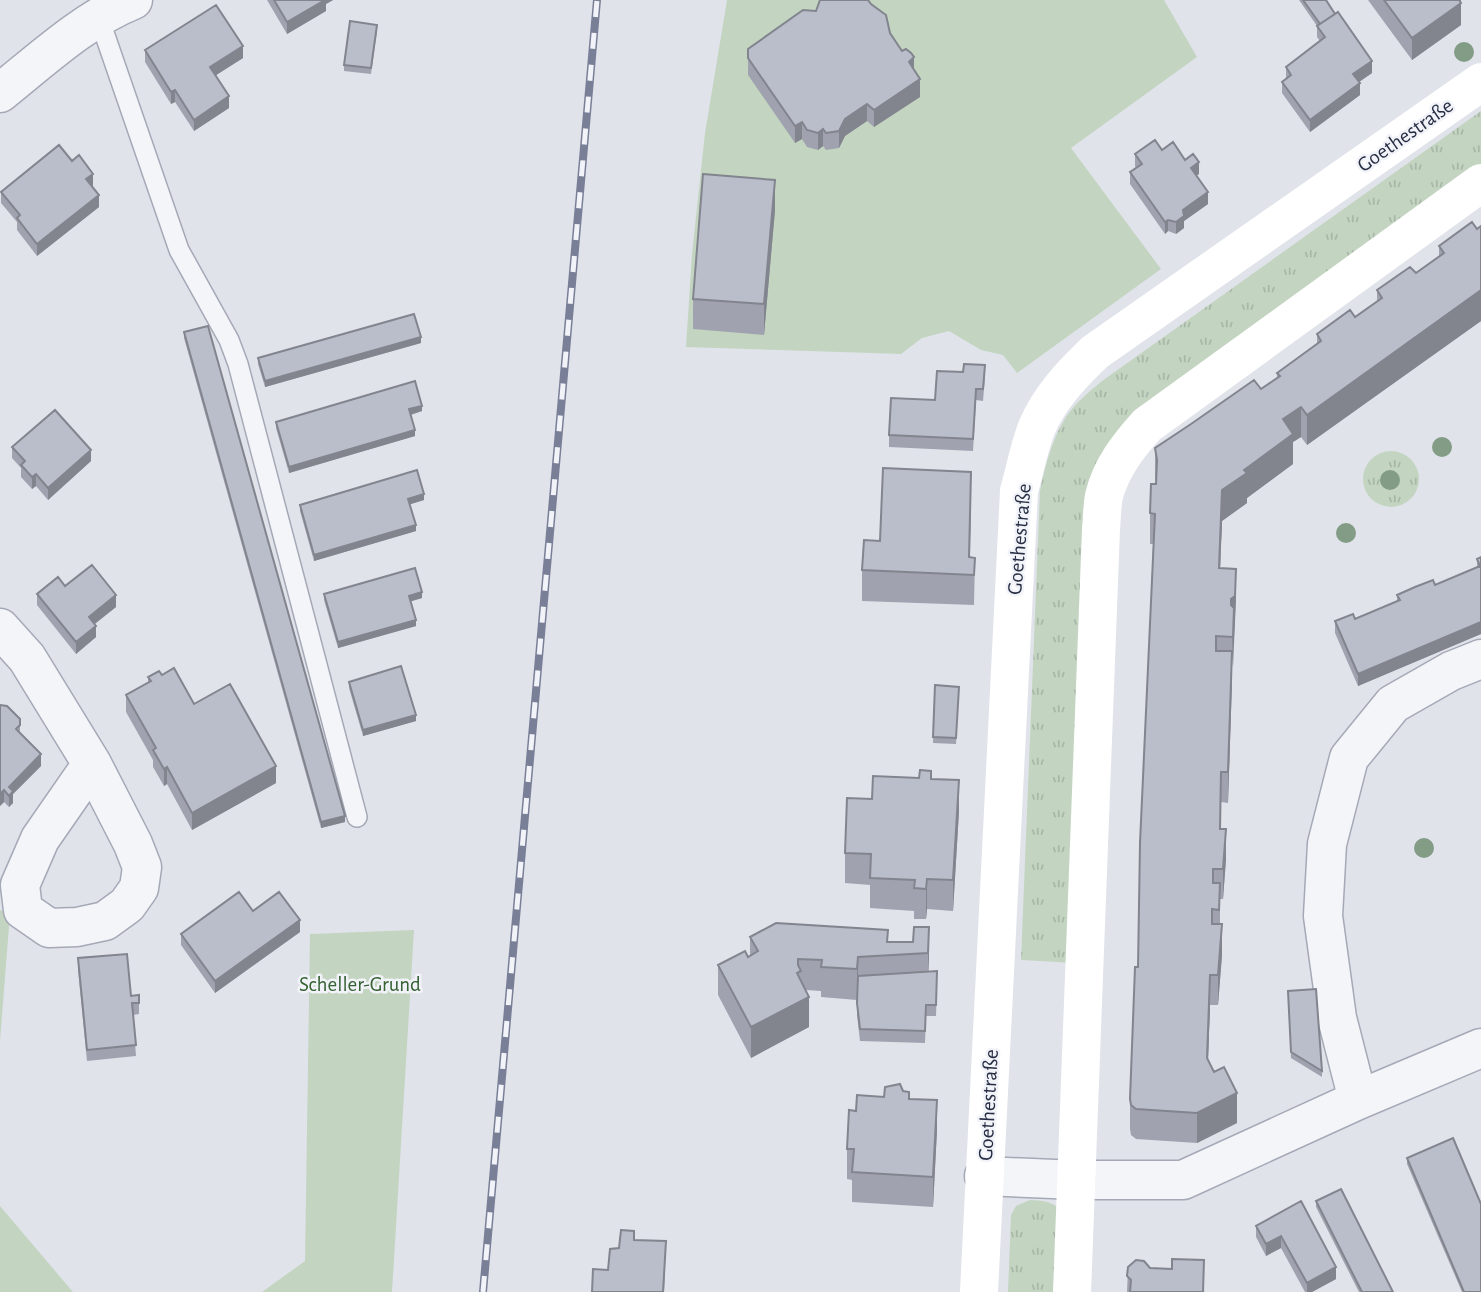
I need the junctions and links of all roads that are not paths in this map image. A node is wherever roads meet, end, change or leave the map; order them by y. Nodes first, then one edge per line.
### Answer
1 (133, 0) edge
2 (99, 18) junction
3 (1481, 82) edge
4 (0, 93) edge
5 (1481, 183) edge
6 (0, 628) edge
7 (1481, 659) edge
8 (92, 764) dead end
9 (357, 817) dead end
10 (1481, 1048) edge
11 (1358, 1100) junction
12 (984, 1176) junction
13 (1077, 1180) junction
14 (979, 1292) edge
15 (1072, 1292) edge

1 - 2 street
2 - 4 street
2 - 9 lane
3 - 12 street, Goethestraße
5 - 13 street
6 - 8 street
7 - 11 street
10 - 11 street, Goethestraße
11 - 13 street, Goethestraße
12 - 13 street, Goethestraße
12 - 14 street, Goethestraße
13 - 15 street

